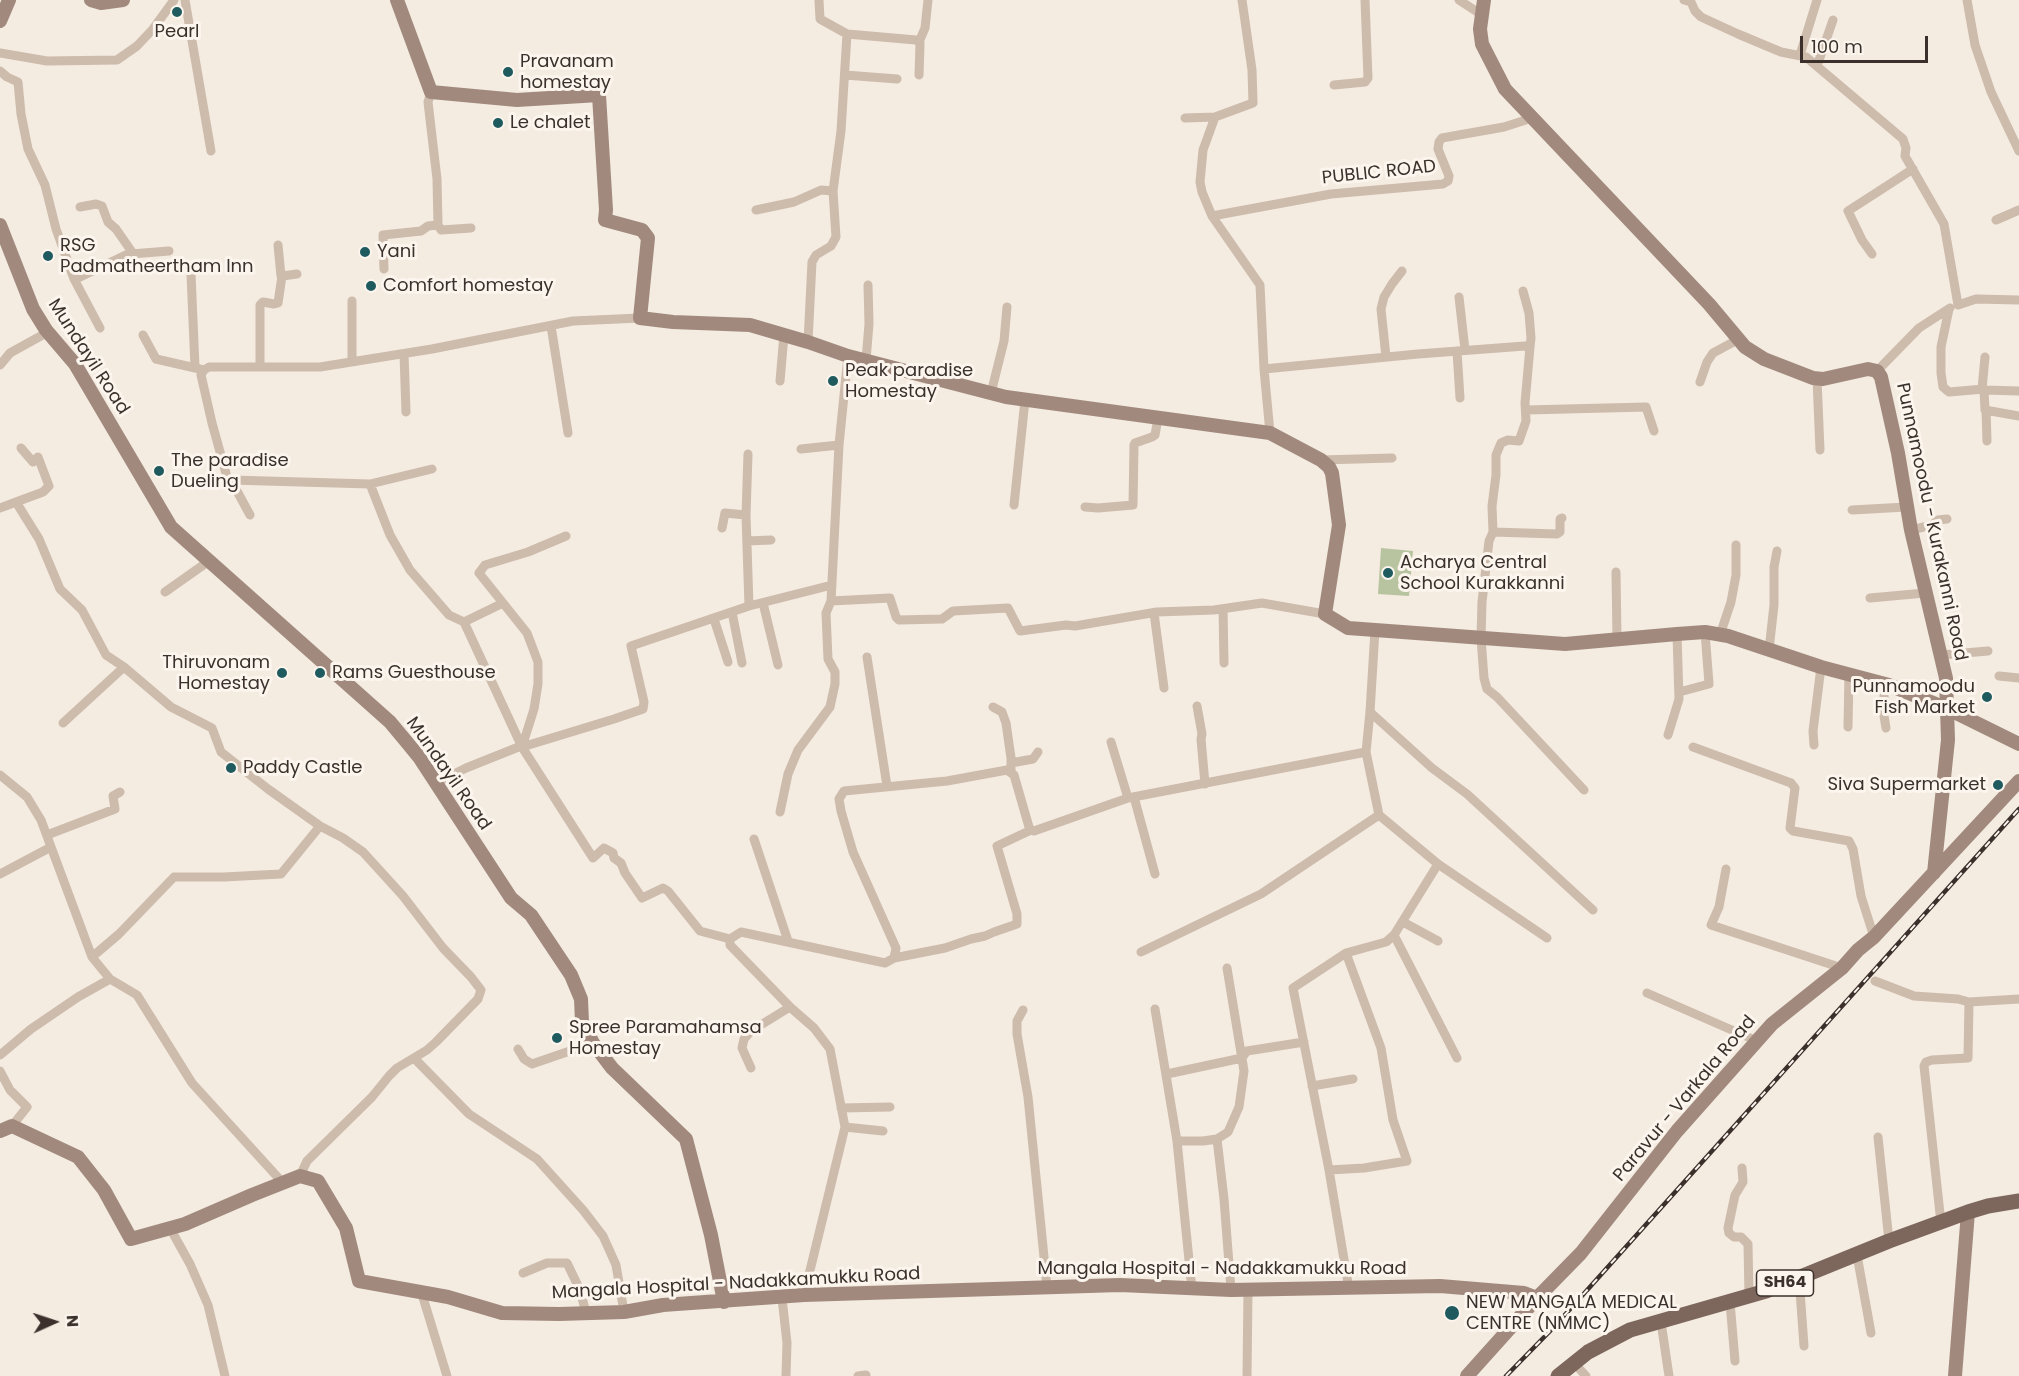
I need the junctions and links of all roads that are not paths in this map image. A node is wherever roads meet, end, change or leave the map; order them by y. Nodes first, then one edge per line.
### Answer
1 (9, 0) edge
2 (91, 0) edge
3 (123, 0) edge
4 (174, 0) edge
5 (185, 0) edge
6 (397, 0) edge
7 (819, 0) edge
8 (928, 0) edge
9 (1242, 0) edge
10 (1365, 0) edge
11 (1459, 0) edge
12 (1484, 0) edge
13 (1489, 0) edge
14 (1817, 0) edge
15 (1967, 0) edge
16 (1689, 1) edge
17 (1482, 15) junction
18 (1833, 20) dead end
19 (0, 21) edge
20 (847, 34) junction
21 (919, 42) junction
22 (0, 53) edge
23 (1800, 55) junction
24 (1817, 66) junction
25 (0, 71) edge
26 (845, 75) junction
27 (919, 75) dead end
28 (897, 79) dead end
29 (1334, 85) dead end
30 (431, 92) junction
31 (1215, 117) junction
32 (1185, 118) dead end
33 (1532, 118) junction
34 (211, 151) dead end
35 (2019, 151) edge
36 (1912, 169) junction
37 (833, 191) junction
38 (80, 207) dead end
39 (756, 210) dead end
40 (2019, 210) edge
41 (1212, 216) junction
42 (1996, 220) dead end
43 (0, 225) edge
44 (438, 225) junction
45 (471, 228) dead end
46 (278, 245) dead end
47 (169, 251) dead end
48 (131, 254) junction
49 (1872, 254) dead end
50 (384, 269) dead end
51 (1402, 271) dead end
52 (191, 274) dead end
53 (297, 274) dead end
54 (281, 276) junction
55 (74, 279) junction
56 (868, 285) dead end
57 (1523, 291) dead end
58 (1459, 297) dead end
59 (2019, 300) edge
60 (352, 301) dead end
61 (1007, 307) dead end
62 (1953, 307) junction
63 (640, 318) junction
64 (551, 326) junction
65 (100, 328) dead end
66 (48, 332) junction
67 (143, 335) dead end
68 (784, 335) junction
69 (1739, 339) junction
70 (808, 342) junction
71 (1530, 347) junction
72 (1461, 351) junction
73 (404, 354) junction
74 (848, 356) junction
75 (1386, 357) junction
76 (1985, 357) dead end
77 (866, 360) junction
78 (352, 362) junction
79 (0, 364) edge
80 (260, 367) junction
81 (199, 368) junction
82 (1264, 369) junction
83 (1876, 371) junction
84 (1817, 379) junction
85 (780, 381) dead end
86 (1700, 382) dead end
87 (1983, 390) junction
88 (2019, 391) edge
89 (991, 393) junction
90 (1460, 398) dead end
91 (1025, 400) junction
92 (1526, 410) junction
93 (1986, 410) junction
94 (406, 412) dead end
95 (2019, 416) edge
96 (1158, 418) junction
97 (1654, 431) dead end
98 (568, 433) dead end
99 (1270, 433) junction
100 (1987, 441) dead end
101 (839, 446) junction
102 (21, 448) dead end
103 (801, 449) dead end
104 (1820, 450) dead end
105 (748, 454) dead end
106 (1392, 458) dead end
107 (1321, 460) junction
108 (432, 469) dead end
109 (231, 480) junction
110 (370, 484) junction
111 (16, 502) junction
112 (1014, 505) dead end
113 (1085, 507) dead end
114 (1906, 507) junction
115 (0, 508) edge
116 (1852, 510) dead end
117 (250, 514) dead end
118 (746, 515) junction
119 (1562, 518) dead end
120 (1947, 519) dead end
121 (722, 528) dead end
122 (1911, 530) junction
123 (1493, 532) junction
124 (566, 536) dead end
125 (771, 540) dead end
126 (747, 541) junction
127 (1736, 545) dead end
128 (1777, 551) dead end
129 (209, 561) junction
130 (1616, 572) dead end
131 (832, 585) junction
132 (165, 592) dead end
133 (1925, 593) junction
134 (1870, 598) dead end
135 (831, 601) junction
136 (503, 603) junction
137 (763, 603) junction
138 (749, 606) junction
139 (1223, 609) junction
140 (732, 612) junction
141 (1154, 613) junction
142 (1325, 614) junction
143 (714, 619) junction
144 (464, 622) junction
145 (1375, 630) junction
146 (1705, 632) junction
147 (1677, 634) junction
148 (1720, 635) junction
149 (1481, 638) junction
150 (1617, 639) junction
151 (1769, 650) junction
152 (1988, 651) dead end
153 (1941, 655) junction
154 (867, 657) dead end
155 (728, 662) dead end
156 (742, 663) dead end
157 (1224, 663) dead end
158 (778, 665) dead end
159 (124, 667) junction
160 (1821, 667) junction
161 (1849, 673) junction
162 (1999, 676) dead end
163 (2019, 678) edge
164 (1884, 684) junction
165 (1164, 688) dead end
166 (1683, 690) dead end
167 (993, 706) dead end
168 (1197, 706) dead end
169 (1948, 709) junction
170 (1370, 712) junction
171 (63, 723) dead end
172 (1848, 727) dead end
173 (1886, 728) dead end
174 (1668, 735) dead end
175 (1111, 742) dead end
176 (2019, 744) edge
177 (1814, 745) dead end
178 (522, 746) junction
179 (1693, 747) dead end
180 (1038, 752) dead end
181 (1366, 752) junction
182 (1011, 767) junction
183 (0, 775) edge
184 (2019, 781) edge
185 (436, 783) junction
186 (1205, 784) junction
187 (888, 786) junction
188 (1584, 790) dead end
189 (120, 792) dead end
190 (1131, 798) junction
191 (780, 812) dead end
192 (1379, 815) junction
193 (320, 826) junction
194 (1031, 830) junction
195 (47, 835) junction
196 (754, 839) dead end
197 (51, 847) junction
198 (1437, 864) junction
199 (1726, 869) dead end
200 (1934, 873) junction
201 (0, 874) edge
202 (1155, 874) dead end
203 (1593, 910) dead end
204 (1402, 922) junction
205 (1394, 935) junction
206 (1874, 937) junction
207 (730, 939) junction
208 (1547, 939) dead end
209 (1438, 940) dead end
210 (788, 941) junction
211 (1141, 952) dead end
212 (1346, 953) junction
213 (92, 957) junction
214 (894, 958) junction
215 (1227, 968) dead end
216 (1842, 968) junction
217 (110, 979) junction
218 (1875, 981) dead end
219 (1647, 993) dead end
220 (2019, 999) edge
221 (1969, 1002) junction
222 (789, 1007) junction
223 (1155, 1009) dead end
224 (1023, 1010) dead end
225 (1757, 1041) junction
226 (1304, 1042) junction
227 (593, 1043) junction
228 (518, 1049) dead end
229 (0, 1055) edge
230 (414, 1058) junction
231 (1242, 1058) junction
232 (1457, 1058) dead end
233 (751, 1068) dead end
234 (0, 1071) edge
235 (1167, 1074) junction
236 (1353, 1079) dead end
237 (1312, 1086) junction
238 (890, 1107) dead end
239 (842, 1108) junction
240 (845, 1127) junction
241 (6, 1128) edge
242 (883, 1131) dead end
243 (1878, 1137) dead end
244 (1217, 1139) junction
245 (1177, 1141) junction
246 (1742, 1168) dead end
247 (1329, 1170) junction
248 (300, 1176) junction
249 (282, 1183) junction
250 (2019, 1201) edge
251 (1968, 1212) junction
252 (1941, 1224) junction
253 (170, 1228) junction
254 (1889, 1241) junction
255 (1857, 1255) junction
256 (523, 1273) dead end
257 (1799, 1277) junction
258 (1047, 1287) junction
259 (1349, 1289) junction
260 (1192, 1290) junction
261 (1231, 1290) junction
262 (1248, 1290) junction
263 (421, 1291) junction
264 (804, 1295) junction
265 (1749, 1296) junction
266 (782, 1298) junction
267 (1537, 1298) junction
268 (724, 1302) junction
269 (1730, 1302) junction
270 (624, 1312) junction
271 (586, 1313) junction
272 (1660, 1322) junction
273 (1871, 1333) dead end
274 (1804, 1346) dead end
275 (1735, 1361) dead end
276 (1574, 1363) junction
277 (225, 1376) edge
278 (447, 1376) edge
279 (786, 1376) edge
280 (1247, 1376) edge
281 (1467, 1376) edge
282 (1558, 1376) edge
283 (1586, 1376) edge
284 (1669, 1376) edge
285 (1955, 1376) edge

1 - 19 main road
2 - 3 main road
4 - 22 street
5 - 34 street
6 - 30 main road
7 - 20 street
8 - 21 street
9 - 31 street
10 - 29 street
11 - 17 street
12 - 17 main road
13 - 17 street
14 - 23 street
15 - 35 street
16 - 23 street
17 - 33 main road
18 - 24 street
20 - 21 street
20 - 26 street
21 - 27 street
23 - 24 street
24 - 36 street
25 - 55 street
26 - 28 street
26 - 37 street
30 - 44 street
30 - 63 main road
31 - 32 street
31 - 41 street
33 - 41 street, PUBLIC ROAD
33 - 69 main road
36 - 49 street
36 - 62 street
37 - 39 street
37 - 70 street
38 - 48 street
40 - 42 street
41 - 82 street
43 - 66 main road, Mundayil Road
44 - 45 street
44 - 50 street
46 - 54 street
47 - 48 street
48 - 55 street
51 - 75 street
52 - 81 street
53 - 54 street
54 - 80 street
55 - 65 street
56 - 77 street
57 - 71 street
58 - 72 street
59 - 62 street
60 - 78 street
61 - 89 street
62 - 83 street
62 - 87 street
63 - 64 street
63 - 68 main road
64 - 73 street
64 - 98 street
66 - 79 street
66 - 129 main road, Mundayil Road
67 - 81 street
68 - 70 main road
68 - 85 street
69 - 84 main road
69 - 86 street
70 - 74 main road
71 - 72 street
71 - 92 street
72 - 75 street
72 - 90 street
73 - 78 street
73 - 94 street
74 - 77 main road
74 - 101 street
75 - 82 street
76 - 87 street
77 - 89 main road
78 - 80 street
80 - 81 street
81 - 109 street
82 - 99 street
83 - 84 main road, Punnamoodu - Kurakanni Road
83 - 114 main road, Punnamoodu - Kurakanni Road
84 - 104 street
87 - 88 street
87 - 93 street
89 - 91 main road
91 - 96 main road
91 - 112 street
92 - 97 street
92 - 123 street
93 - 95 street
93 - 100 street
96 - 99 main road
96 - 113 street
99 - 107 main road
101 - 103 street
101 - 131 street
102 - 111 street
105 - 118 street
106 - 107 street
107 - 142 main road
108 - 110 street
109 - 110 street
109 - 117 street
110 - 144 street
111 - 115 street
111 - 159 street
114 - 116 street
114 - 122 main road, Punnamoodu - Kurakanni Road
118 - 121 street
118 - 126 street
119 - 123 street
120 - 122 street
122 - 133 main road, Punnamoodu - Kurakanni Road
123 - 149 street
124 - 136 street
125 - 126 street
126 - 138 street
127 - 148 street
128 - 151 street
129 - 132 street
129 - 185 main road, Mundayil Road
130 - 150 street
131 - 135 street
131 - 137 street
133 - 134 street
133 - 153 main road, Punnamoodu - Kurakanni Road
135 - 141 street
135 - 191 street
136 - 144 street
136 - 178 street
137 - 138 street
137 - 158 street
138 - 140 street
139 - 141 street
139 - 142 street
139 - 157 street
140 - 143 street
140 - 156 street
141 - 165 street
142 - 145 main road
143 - 155 street
143 - 178 street
144 - 178 street
145 - 149 main road
145 - 170 street
146 - 147 main road
146 - 148 main road
146 - 166 street
147 - 150 main road
147 - 174 street
148 - 151 main road
149 - 150 main road
149 - 188 street
151 - 160 main road
152 - 153 street
153 - 169 main road, Punnamoodu - Kurakanni Road
154 - 187 street
159 - 171 street
159 - 193 street
160 - 161 main road
160 - 177 street
161 - 164 main road
161 - 172 street
162 - 163 street
164 - 169 main road
164 - 173 street
167 - 182 street
168 - 186 street
169 - 176 main road
169 - 200 main road, Punnamoodu - Kurakanni Road
170 - 181 street
170 - 203 street
175 - 190 street
178 - 185 street
178 - 207 street
179 - 206 street
180 - 182 street
181 - 186 street
181 - 192 street
182 - 187 street
182 - 194 street
183 - 195 street
184 - 200 main road, Paravur - Varkala Road
185 - 227 main road, Mundayil Road
186 - 190 street
187 - 214 street
189 - 195 street
190 - 194 street
190 - 202 street
192 - 198 street
192 - 211 street
193 - 213 street
193 - 230 street
194 - 214 street
195 - 197 street
196 - 210 street
197 - 201 street
197 - 213 street
198 - 204 street
198 - 208 street
199 - 216 street
200 - 206 main road, Paravur - Varkala Road
204 - 205 street
204 - 209 street
205 - 212 street
205 - 232 street
206 - 216 main road, Paravur - Varkala Road
207 - 210 street
207 - 222 street
210 - 214 street
212 - 226 street
212 - 247 street
213 - 217 street
215 - 231 street
216 - 225 main road, Paravur - Varkala Road
217 - 229 street
217 - 249 street
218 - 221 street
219 - 225 street
220 - 221 street
221 - 252 street
222 - 233 street
222 - 239 street
223 - 235 street
224 - 258 street
225 - 267 main road, Paravur - Varkala Road
226 - 231 street
226 - 237 street
227 - 228 street
227 - 268 main road, Mundayil Road
230 - 248 street
230 - 270 street
231 - 235 street
231 - 244 street
234 - 241 street
235 - 245 street
236 - 237 street
237 - 247 street
238 - 239 street
239 - 240 street
240 - 242 street
240 - 264 street
241 - 253 main road
243 - 254 street
244 - 245 street
244 - 261 street
245 - 260 street
246 - 265 street
247 - 259 street
248 - 249 main road
248 - 263 main road, Mangala Hospital - Nadakkamukku Road
249 - 253 main road
250 - 251 main road, SH64
251 - 252 main road, SH64
251 - 285 main road
252 - 254 main road, SH64
253 - 277 street
254 - 255 main road, SH64
255 - 257 main road, SH64
255 - 273 street
256 - 271 street
257 - 265 main road, SH64
257 - 274 street
258 - 260 main road, Mangala Hospital - Nadakkamukku Road
258 - 264 main road, Mangala Hospital - Nadakkamukku Road
259 - 262 main road, Mangala Hospital - Nadakkamukku Road
259 - 267 main road, Mangala Hospital - Nadakkamukku Road
260 - 261 main road, Mangala Hospital - Nadakkamukku Road
261 - 262 main road, Mangala Hospital - Nadakkamukku Road
262 - 280 street
263 - 271 main road, Mangala Hospital - Nadakkamukku Road
263 - 278 street
264 - 266 main road, Mangala Hospital - Nadakkamukku Road
265 - 269 main road, SH64
266 - 268 main road, Mangala Hospital - Nadakkamukku Road
266 - 279 street
267 - 281 main road, Paravur - Varkala Road
268 - 270 main road, Mangala Hospital - Nadakkamukku Road
269 - 272 main road, SH64
269 - 275 street
270 - 271 main road, Mangala Hospital - Nadakkamukku Road
272 - 276 main road, SH64
272 - 284 street
276 - 282 main road, SH64
276 - 283 street

